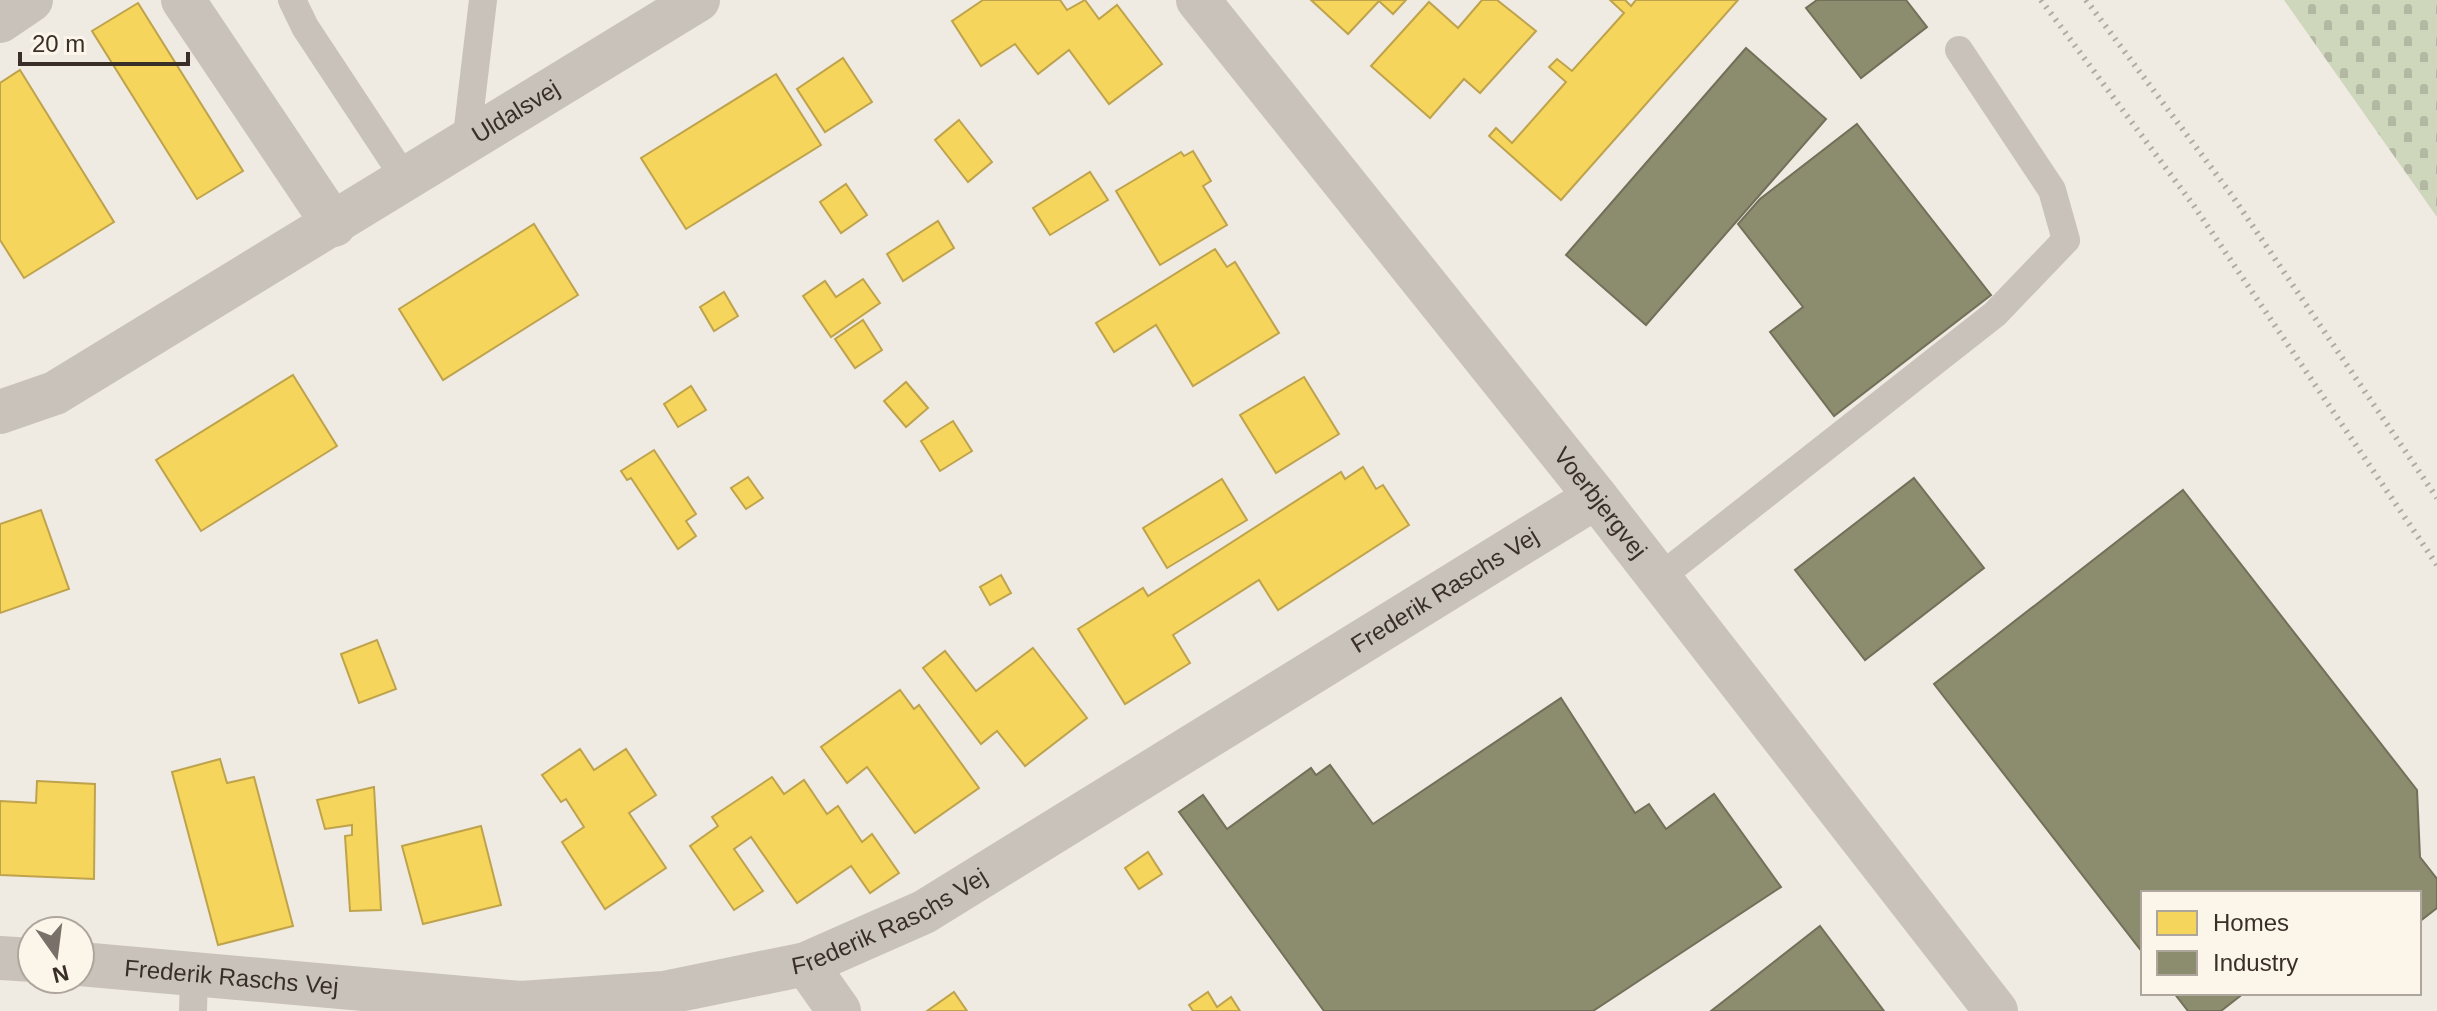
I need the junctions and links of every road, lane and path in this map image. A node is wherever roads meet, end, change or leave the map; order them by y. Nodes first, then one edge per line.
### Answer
1 (31, 0) edge
2 (183, 0) edge
3 (292, 0) edge
4 (483, 0) edge
5 (1198, 0) edge
6 (688, 2) edge
7 (0, 21) edge
8 (1959, 50) dead end
9 (466, 144) junction
10 (406, 180) junction
11 (334, 225) junction
12 (0, 412) edge
13 (1596, 497) junction
14 (1659, 578) junction
15 (806, 964) junction
16 (96, 968) edge
17 (194, 992) edge
18 (667, 1002) edge
19 (839, 1011) edge
20 (1996, 1011) edge

1 - 7 street
2 - 11 street
3 - 10 lane
4 - 9 lane
5 - 13 street, Voerbjergvej
6 - 9 street, Uldalsvej
8 - 14 lane
9 - 10 street, Uldalsvej
10 - 11 street, Uldalsvej
11 - 12 street, Uldalsvej
13 - 14 street, Voerbjergvej
13 - 15 street, Frederik Raschs Vej
14 - 20 street, Voerbjergvej
15 - 18 street, Frederik Raschs Vej
15 - 19 street
16 - 17 street, Frederik Raschs Vej
17 - 18 street, Frederik Raschs Vej

